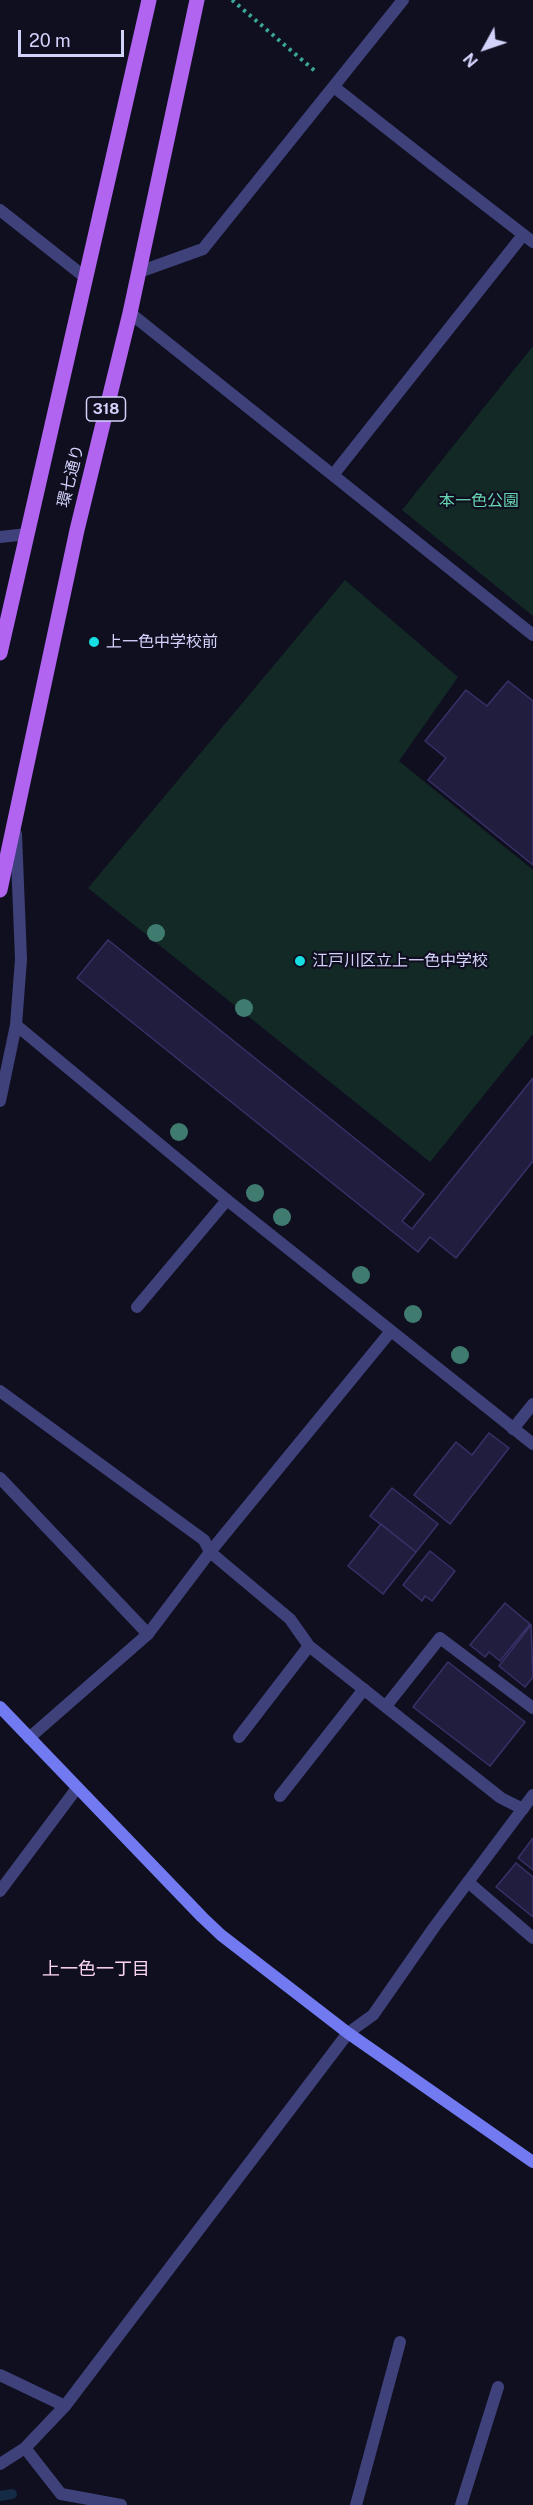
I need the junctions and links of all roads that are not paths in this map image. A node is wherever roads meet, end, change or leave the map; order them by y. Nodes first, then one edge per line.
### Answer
1 (149, 0) edge
2 (197, 0) edge
3 (403, 0) edge
4 (334, 87) junction
5 (0, 210) edge
6 (528, 238) edge
7 (139, 272) junction
8 (86, 278) junction
9 (130, 313) junction
10 (333, 475) junction
11 (27, 534) junction
12 (0, 537) edge
13 (533, 635) edge
14 (0, 652) edge
15 (15, 818) junction
16 (0, 890) edge
17 (16, 1025) junction
18 (0, 1101) edge
19 (227, 1200) junction
20 (137, 1307) dead end
21 (391, 1331) junction
22 (0, 1391) edge
23 (533, 1404) edge
24 (513, 1429) junction
25 (533, 1444) edge
26 (0, 1478) edge
27 (210, 1552) junction
28 (148, 1634) junction
29 (309, 1646) junction
30 (364, 1689) junction
31 (387, 1706) junction
32 (0, 1707) edge
33 (533, 1708) edge
34 (239, 1737) dead end
35 (29, 1738) junction
36 (77, 1788) junction
37 (533, 1795) edge
38 (280, 1796) dead end
39 (523, 1809) junction
40 (468, 1882) junction
41 (0, 1891) edge
42 (533, 1938) edge
43 (348, 2033) junction
44 (533, 2162) edge
45 (400, 2342) dead end
46 (0, 2375) edge
47 (498, 2387) dead end
48 (65, 2406) junction
49 (25, 2448) junction
50 (0, 2464) edge
51 (121, 2505) edge
52 (356, 2505) edge
53 (460, 2505) edge

1 - 8 main road, 環七通り
2 - 7 main road, 環七通り / 318
3 - 4 street
4 - 6 street
4 - 7 street
5 - 8 street
6 - 10 street
7 - 9 main road, 環七通り / 318
8 - 11 main road, 環七通り
9 - 10 street
9 - 15 main road, 環七通り / 318
10 - 13 street
11 - 12 street
11 - 14 main road, 環七通り
15 - 16 main road, 環七通り / 318
15 - 17 street
17 - 18 street
17 - 19 street
19 - 20 street
19 - 21 street
21 - 24 street
21 - 27 street
22 - 27 street
23 - 24 street
24 - 25 street
26 - 28 street
27 - 28 street
27 - 29 street
28 - 35 street
29 - 30 street
29 - 34 street
30 - 31 street
30 - 38 street
31 - 33 street
31 - 39 street
32 - 35 street
35 - 36 street
36 - 41 street
36 - 43 street
37 - 39 street
39 - 40 street
40 - 42 street
40 - 43 street
43 - 44 street
43 - 48 street
45 - 52 street
46 - 48 street
47 - 53 street
48 - 49 street
49 - 50 street
49 - 51 street

